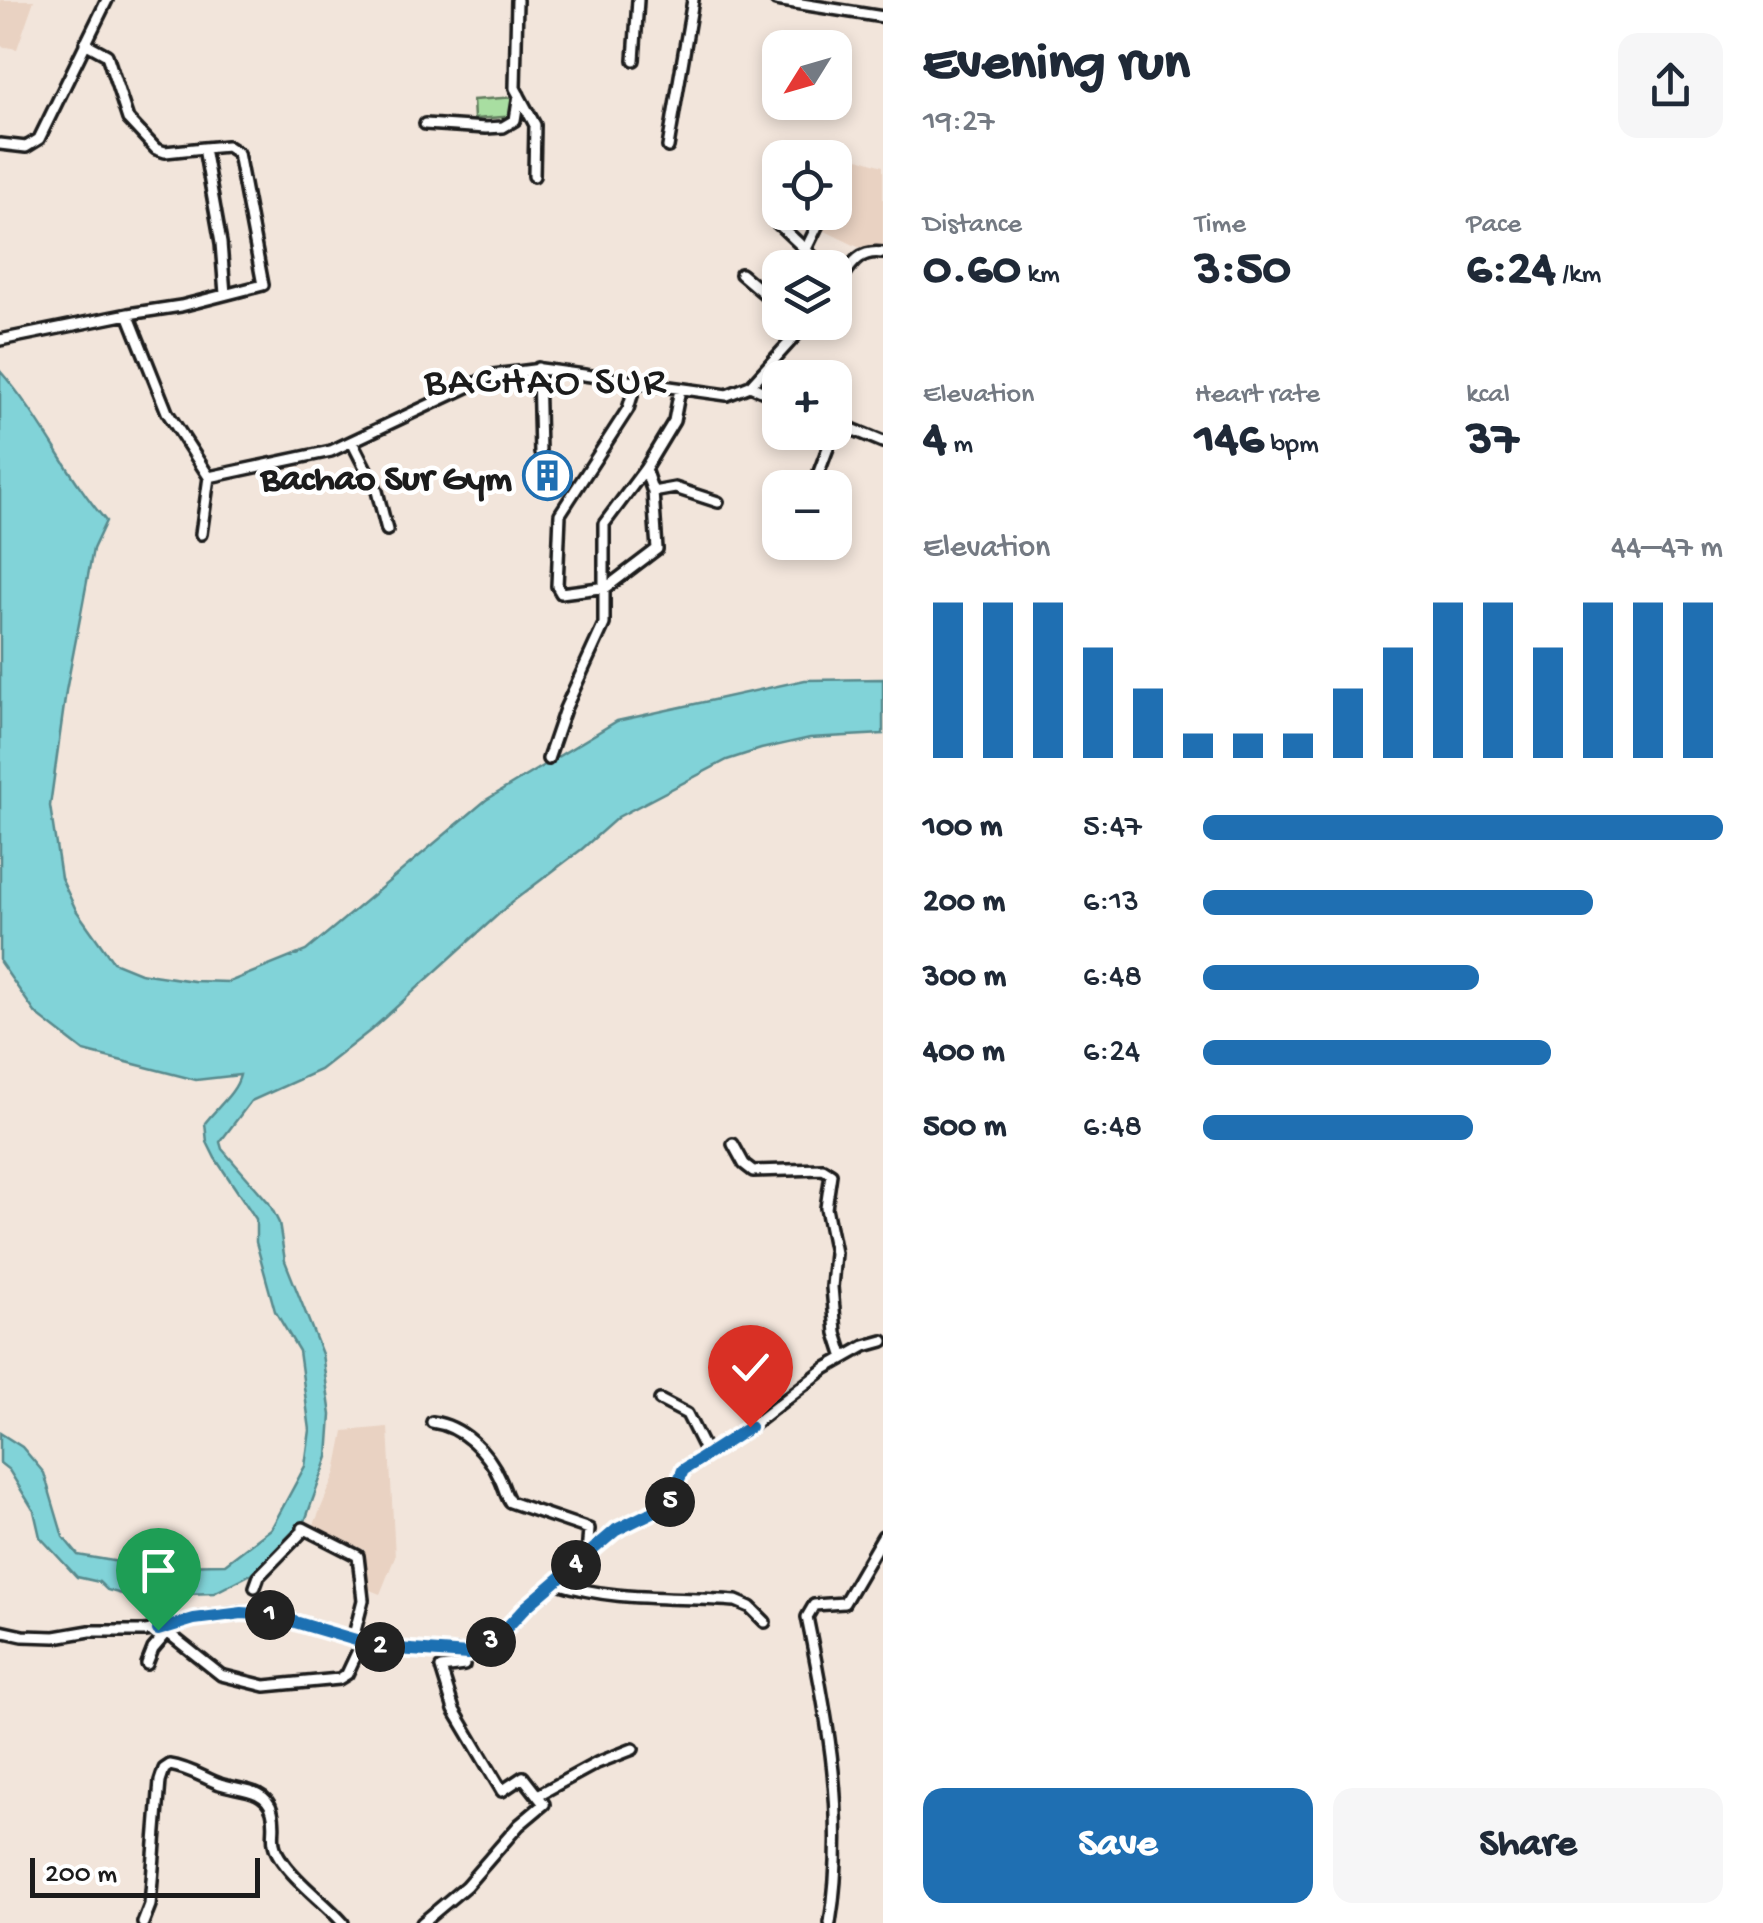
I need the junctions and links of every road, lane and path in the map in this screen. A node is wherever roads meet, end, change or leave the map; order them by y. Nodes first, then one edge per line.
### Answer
1 (108, 0) edge
2 (517, 0) edge
3 (638, 0) edge
4 (692, 0) edge
5 (776, 0) edge
6 (883, 17) edge
7 (85, 43) junction
8 (634, 60) dead end
9 (519, 95) junction
10 (425, 124) dead end
11 (0, 144) edge
12 (668, 146) dead end
13 (204, 148) junction
14 (534, 176) dead end
15 (785, 230) edge
16 (815, 230) edge
17 (806, 249) joint
18 (883, 252) edge
19 (852, 264) edge
20 (741, 274) dead end
21 (762, 292) edge
22 (225, 294) junction
23 (128, 314) junction
24 (0, 340) edge
25 (790, 340) edge
26 (538, 368) junction
27 (636, 382) junction
28 (750, 386) junction
29 (680, 389) junction
30 (762, 391) edge
31 (852, 432) edge
32 (352, 442) junction
33 (883, 442) edge
34 (540, 453) dead end
35 (645, 469) junction
36 (209, 477) junction
37 (653, 492) junction
38 (718, 502) dead end
39 (387, 530) dead end
40 (201, 534) dead end
41 (607, 587) junction
42 (548, 759) dead end
43 (733, 1144) dead end
44 (883, 1341) edge
45 (844, 1358) junction
46 (660, 1400) dead end
47 (432, 1422) dead end
48 (707, 1454) junction
49 (883, 1536) edge
50 (586, 1556) junction
51 (557, 1583) junction
52 (254, 1587) dead end
53 (765, 1622) dead end
54 (169, 1630) junction
55 (0, 1631) edge
56 (357, 1641) junction
57 (457, 1652) junction
58 (147, 1664) dead end
59 (633, 1749) dead end
60 (538, 1795) junction
61 (143, 1923) edge
62 (343, 1923) edge
63 (422, 1923) edge
64 (830, 1923) edge

1 - 7 street
2 - 9 street
3 - 8 street
4 - 12 street
5 - 6 street
7 - 11 street
7 - 13 street
9 - 10 street
9 - 14 street
13 - 22 street
13 - 22 street
15 - 17 street
16 - 17 street
18 - 19 street
20 - 21 street
22 - 23 street
23 - 24 street
23 - 36 street
25 - 28 street
26 - 27 street
26 - 32 street
26 - 34 street
27 - 29 street
27 - 41 street
28 - 29 street
28 - 30 street
29 - 35 street
31 - 33 street
32 - 36 street
32 - 39 street
35 - 37 street
35 - 41 street
36 - 40 street
37 - 38 street
37 - 41 street
41 - 42 street
43 - 45 street
44 - 45 street
45 - 48 street
46 - 48 street
47 - 50 street
48 - 50 street
49 - 64 street
50 - 51 street
51 - 53 street
51 - 57 street
52 - 56 street
54 - 55 street
54 - 56 street
54 - 56 street
54 - 58 street
56 - 57 street
57 - 60 street
59 - 60 street
60 - 63 street
61 - 62 street

